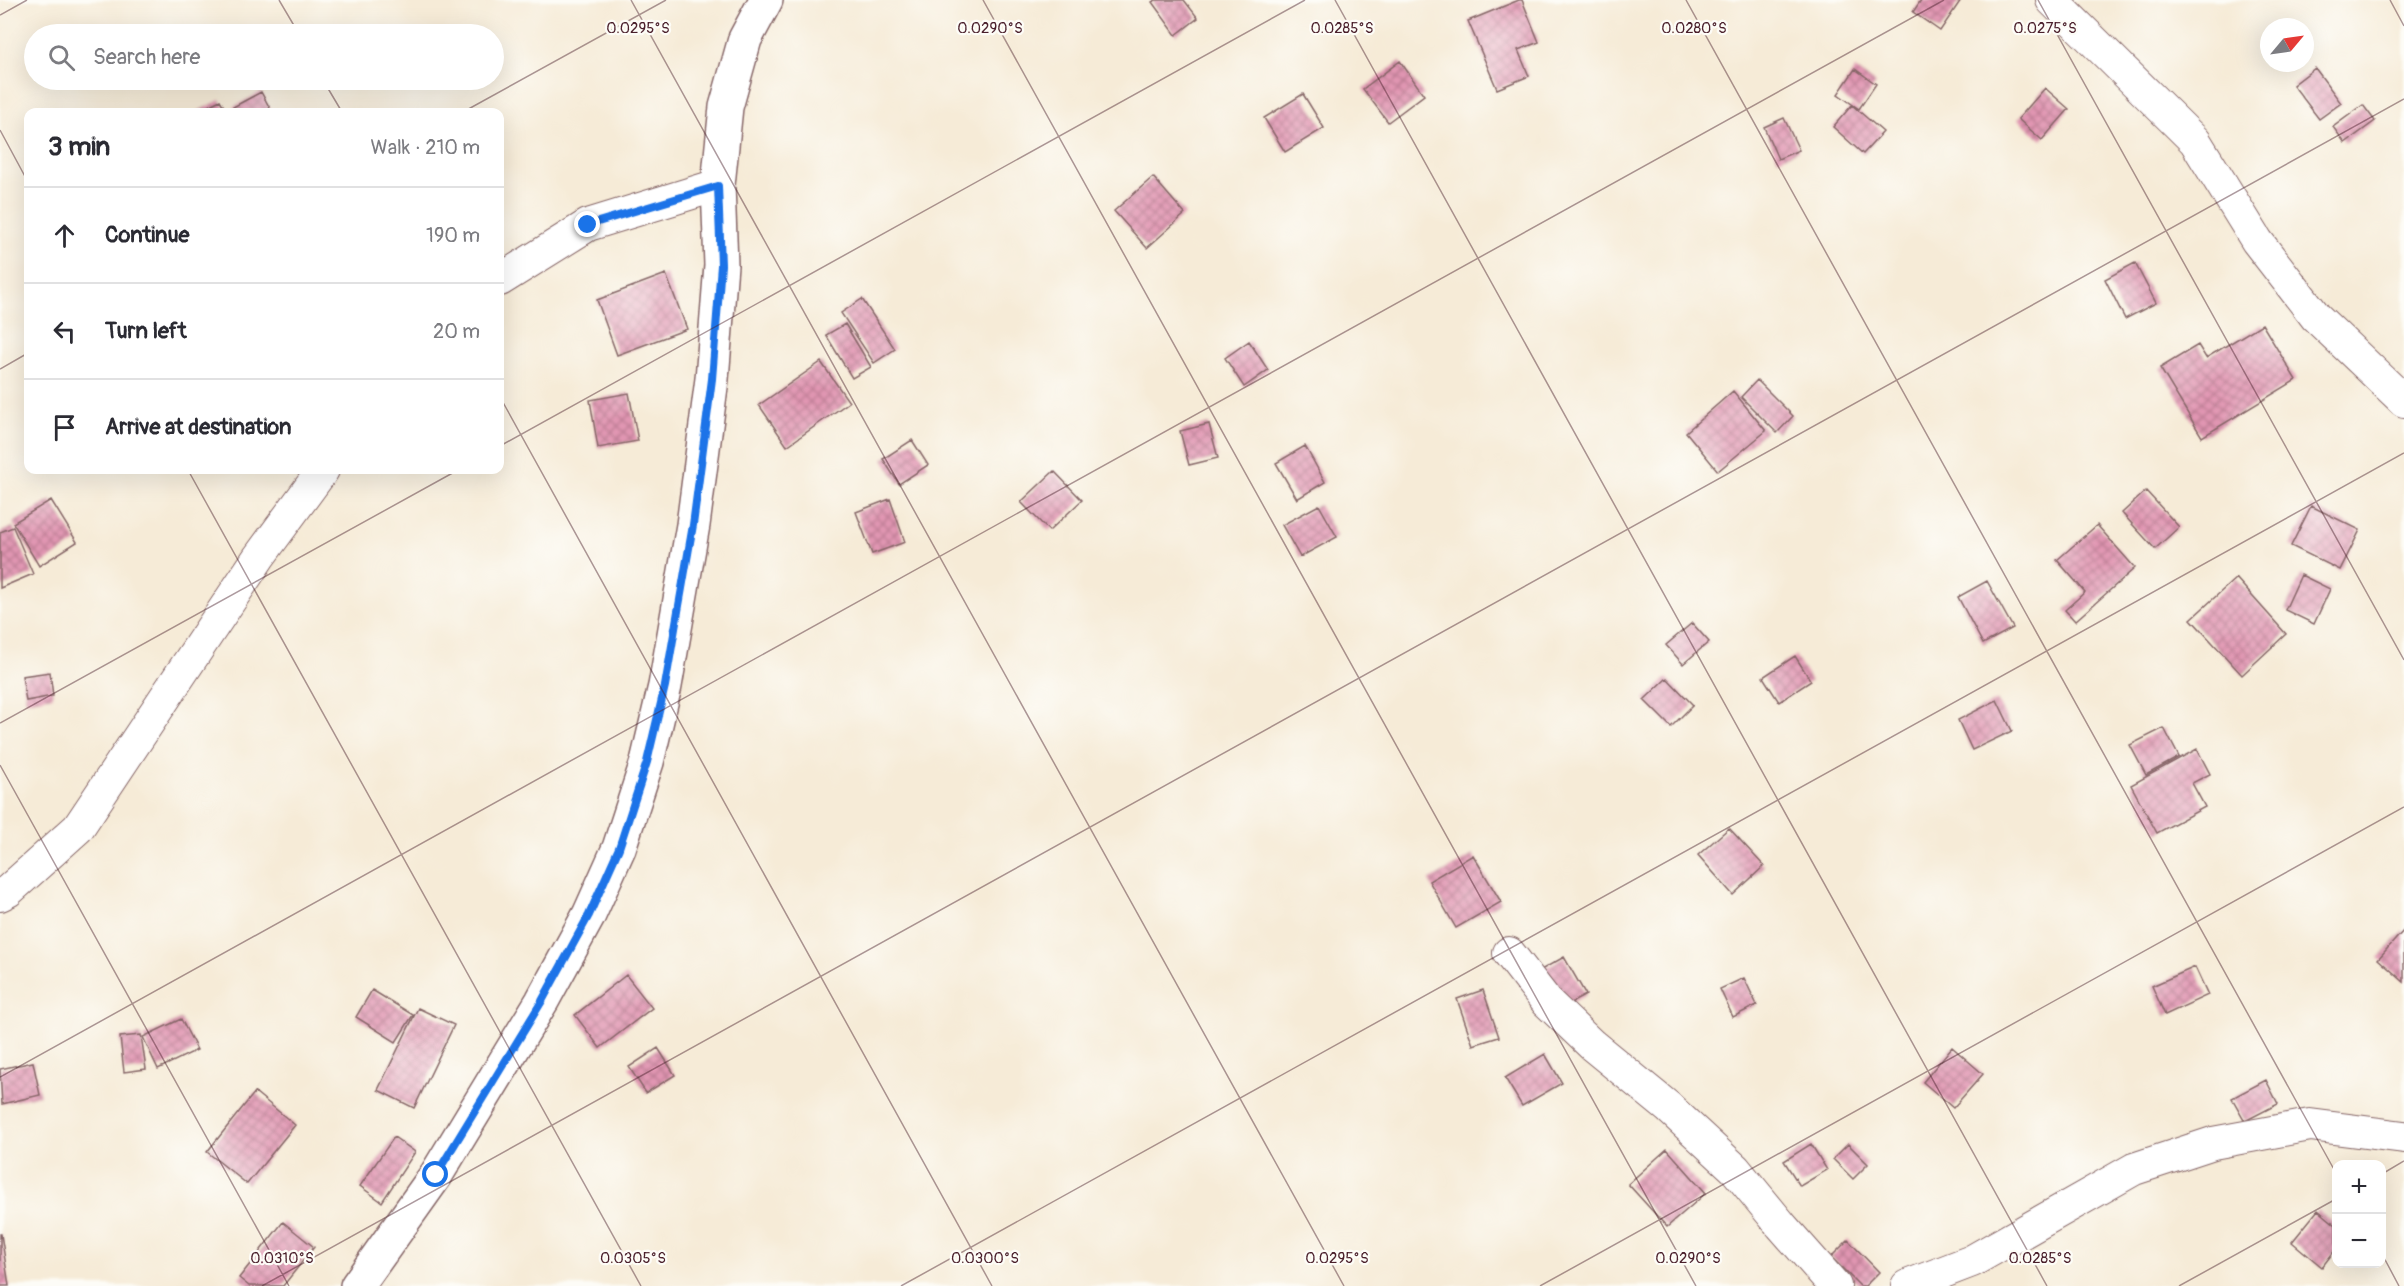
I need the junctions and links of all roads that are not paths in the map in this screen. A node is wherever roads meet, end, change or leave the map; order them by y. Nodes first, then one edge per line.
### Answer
1 (766, 0) edge
2 (2052, 0) edge
3 (718, 186) junction
4 (504, 278) edge
5 (2404, 400) edge
6 (321, 474) edge
7 (0, 895) edge
8 (1509, 953) dead end
9 (2404, 1137) edge
10 (357, 1286) edge
11 (1835, 1286) edge
12 (1907, 1286) edge

1 - 3 street
2 - 5 street
3 - 4 street
3 - 10 street
6 - 7 street
8 - 11 street
9 - 12 street

